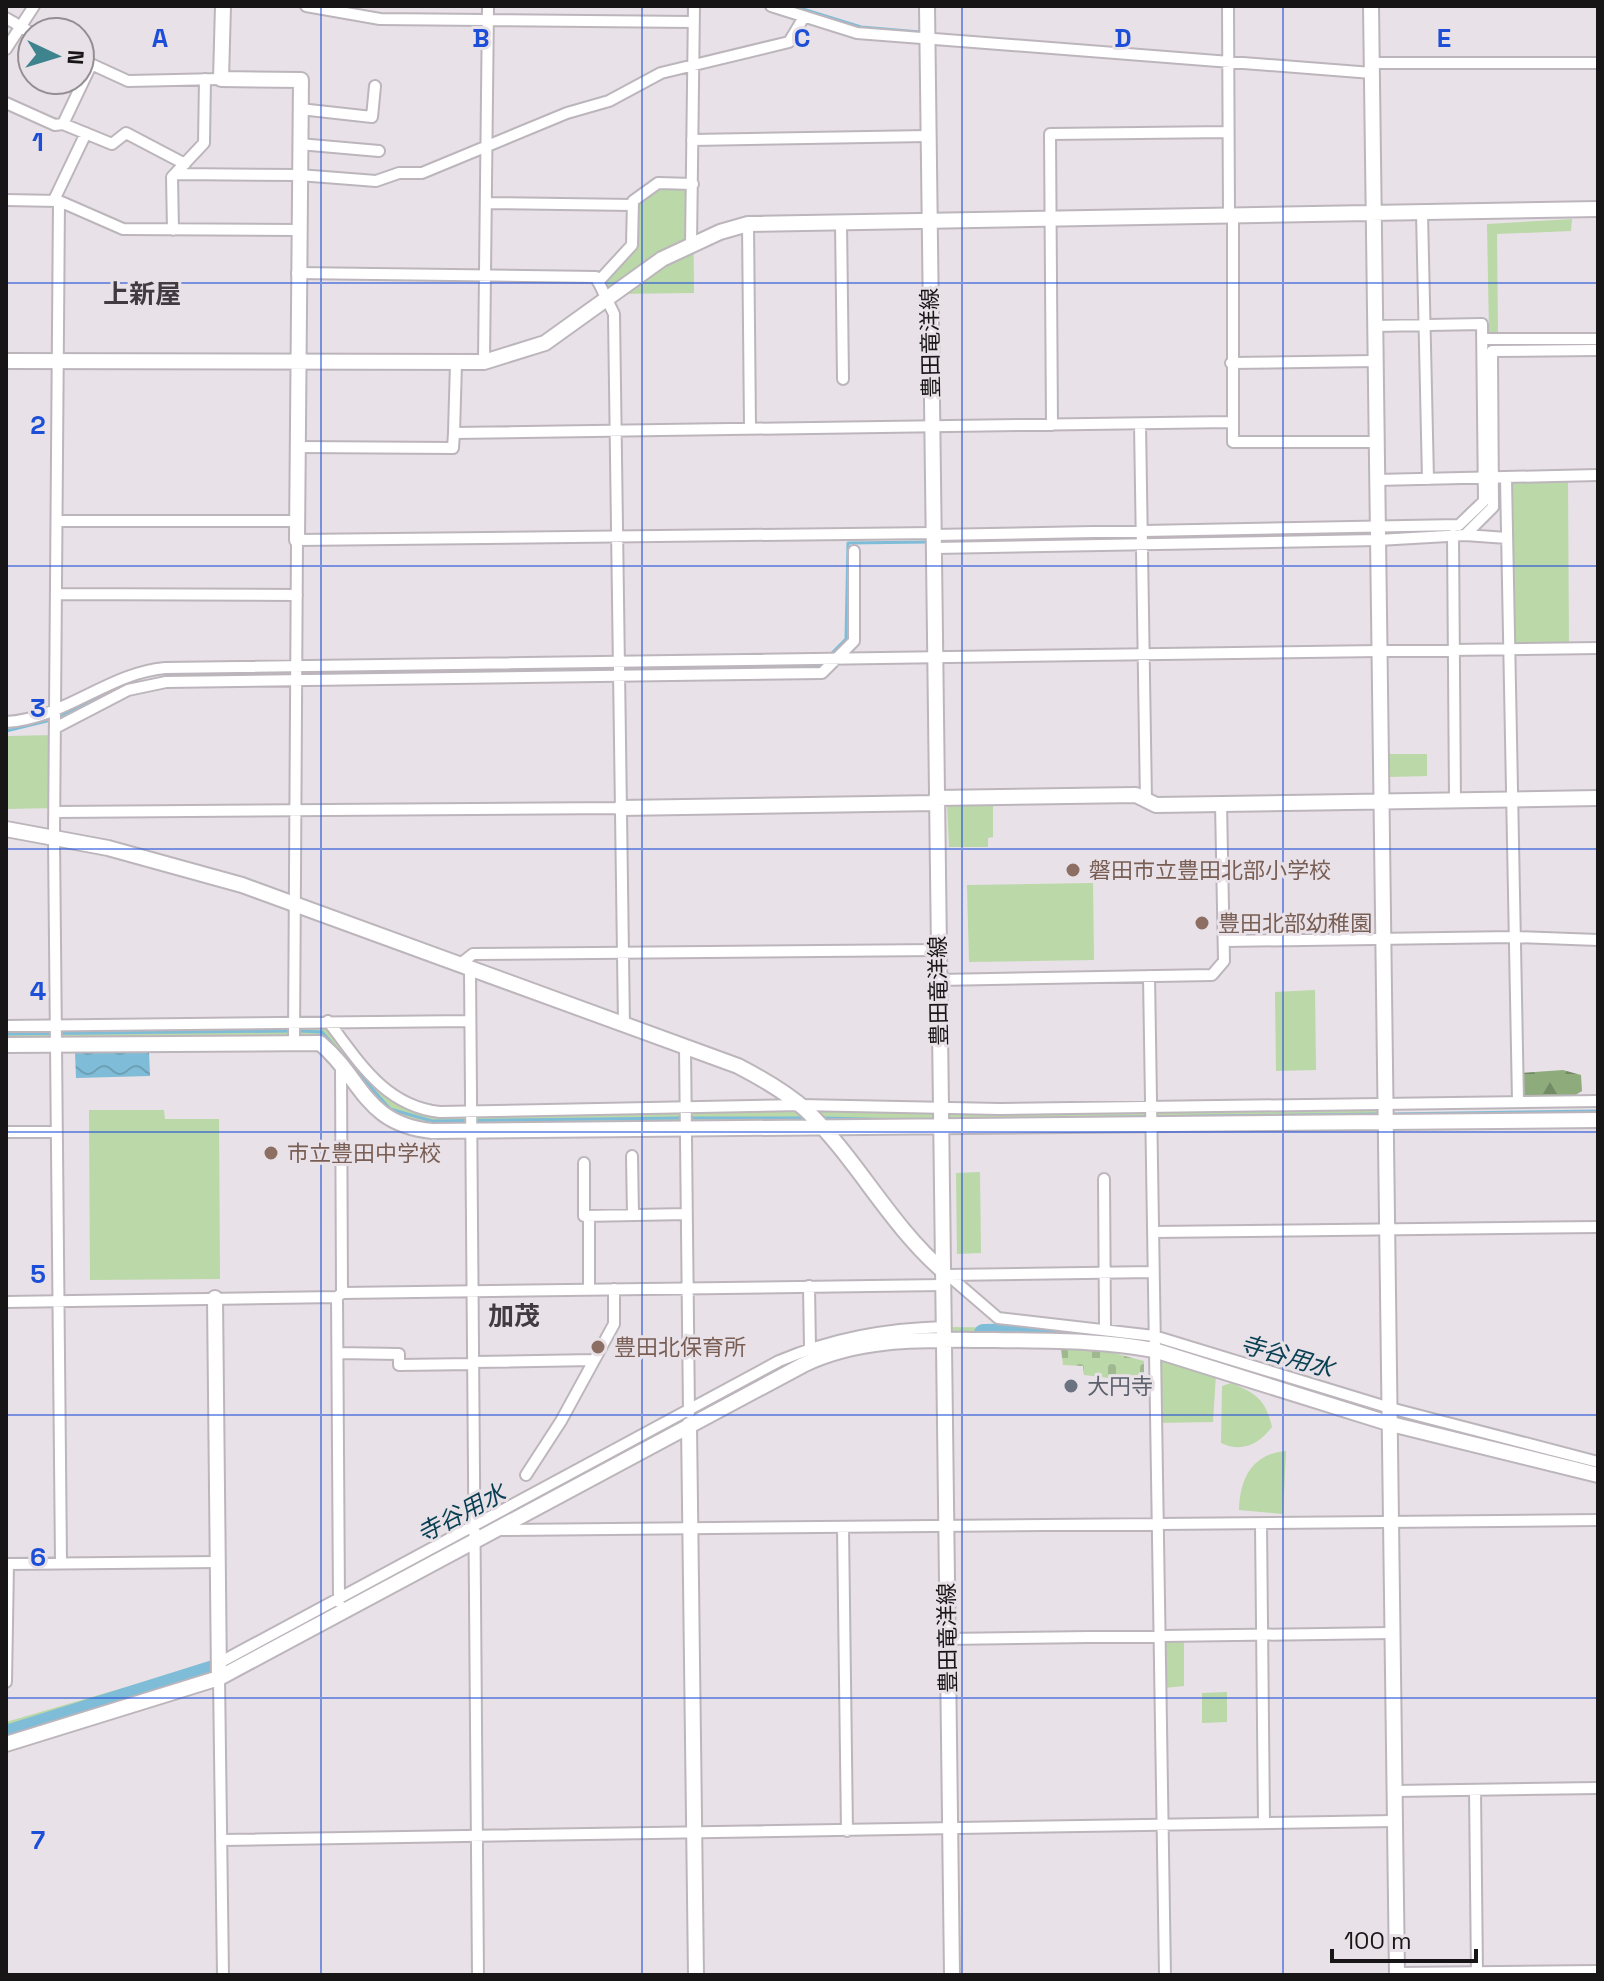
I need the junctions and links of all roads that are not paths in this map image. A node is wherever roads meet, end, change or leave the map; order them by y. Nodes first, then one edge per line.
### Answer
1 (223, 6) edge
2 (306, 6) edge
3 (488, 6) edge
4 (694, 6) edge
5 (771, 6) edge
6 (927, 6) edge
7 (1228, 6) edge
8 (1371, 6) edge
9 (365, 11) edge
10 (804, 17) junction
11 (488, 20) junction
12 (693, 22) junction
13 (927, 40) junction
14 (1228, 62) junction
15 (1598, 63) edge
16 (693, 65) junction
17 (96, 67) edge
18 (1372, 68) junction
19 (205, 79) junction
20 (221, 79) junction
21 (375, 86) dead end
22 (76, 96) edge
23 (6, 103) edge
24 (300, 109) junction
25 (63, 124) junction
26 (1228, 132) junction
27 (86, 133) junction
28 (928, 136) junction
29 (692, 140) junction
30 (299, 144) junction
31 (487, 146) junction
32 (379, 151) dead end
33 (185, 164) junction
34 (176, 174) junction
35 (299, 175) junction
36 (693, 184) junction
37 (6, 200) edge
38 (57, 200) junction
39 (487, 203) junction
40 (633, 205) junction
41 (1598, 209) edge
42 (1422, 213) junction
43 (1373, 214) junction
44 (1231, 218) junction
45 (928, 221) junction
46 (1049, 221) junction
47 (841, 222) junction
48 (748, 224) junction
49 (173, 230) junction
50 (298, 230) junction
51 (691, 245) junction
52 (297, 273) junction
53 (486, 275) junction
54 (598, 282) junction
55 (606, 300) junction
56 (1424, 325) junction
57 (1375, 326) junction
58 (1483, 339) junction
59 (1598, 339) edge
60 (1598, 350) edge
61 (6, 361) edge
62 (1375, 361) junction
63 (56, 362) junction
64 (484, 362) junction
65 (298, 363) junction
66 (456, 363) junction
67 (1231, 363) junction
68 (843, 379) dead end
69 (1231, 422) junction
70 (1140, 424) junction
71 (1052, 425) junction
72 (932, 427) junction
73 (750, 428) junction
74 (617, 430) junction
75 (454, 433) junction
76 (1376, 442) junction
77 (297, 447) junction
78 (1598, 475) edge
79 (1489, 478) junction
80 (1428, 479) junction
81 (1506, 479) junction
82 (1376, 480) junction
83 (57, 521) junction
84 (297, 521) junction
85 (1378, 534) junction
86 (1459, 535) junction
87 (618, 537) junction
88 (1143, 538) junction
89 (1507, 538) junction
90 (934, 539) junction
91 (297, 540) junction
92 (854, 551) dead end
93 (56, 594) junction
94 (297, 595) junction
95 (1453, 648) junction
96 (1509, 648) junction
97 (1598, 648) edge
98 (1380, 651) junction
99 (1146, 654) junction
100 (935, 657) junction
101 (839, 658) junction
102 (619, 661) junction
103 (296, 665) junction
104 (619, 675) junction
105 (297, 680) junction
106 (55, 711) junction
107 (6, 722) edge
108 (55, 728) junction
109 (1598, 798) edge
110 (1513, 799) junction
111 (936, 800) junction
112 (1455, 801) junction
113 (1146, 802) junction
114 (1382, 802) junction
115 (1221, 803) junction
116 (620, 808) junction
117 (55, 812) junction
118 (298, 812) junction
119 (6, 829) edge
120 (54, 835) junction
121 (296, 904) junction
122 (1514, 937) junction
123 (1383, 939) junction
124 (1598, 940) edge
125 (1225, 941) junction
126 (938, 950) junction
127 (623, 952) junction
128 (464, 967) junction
129 (1149, 976) junction
130 (938, 980) junction
131 (294, 1021) junction
132 (328, 1021) junction
133 (470, 1021) junction
134 (56, 1025) junction
135 (6, 1026) edge
136 (624, 1026) junction
137 (294, 1041) junction
138 (56, 1044) junction
139 (6, 1045) edge
140 (685, 1047) junction
141 (350, 1050) junction
142 (338, 1064) junction
143 (1518, 1101) junction
144 (1598, 1101) edge
145 (800, 1105) junction
146 (1385, 1105) junction
147 (685, 1108) junction
148 (1150, 1108) junction
149 (470, 1112) junction
150 (940, 1118) junction
151 (1598, 1120) edge
152 (1386, 1123) junction
153 (1151, 1126) junction
154 (685, 1128) junction
155 (823, 1130) junction
156 (470, 1131) junction
157 (6, 1132) edge
158 (57, 1132) junction
159 (632, 1156) dead end
160 (584, 1163) dead end
161 (1104, 1179) dead end
162 (686, 1214) junction
163 (633, 1215) junction
164 (589, 1216) junction
165 (1598, 1227) edge
166 (1387, 1229) junction
167 (1153, 1232) junction
168 (1153, 1272) junction
169 (1104, 1273) junction
170 (944, 1276) junction
171 (809, 1286) junction
172 (687, 1288) junction
173 (614, 1289) junction
174 (589, 1290) junction
175 (471, 1292) junction
176 (339, 1295) junction
177 (215, 1298) junction
178 (59, 1301) junction
179 (6, 1302) edge
180 (1105, 1328) junction
181 (944, 1334) junction
182 (1154, 1343) junction
183 (810, 1348) junction
184 (338, 1353) junction
185 (594, 1360) junction
186 (473, 1363) junction
187 (1391, 1416) junction
188 (689, 1417) junction
189 (1598, 1462) edge
190 (526, 1475) dead end
191 (1598, 1475) edge
192 (1598, 1520) edge
193 (1392, 1522) junction
194 (1261, 1524) junction
195 (947, 1526) junction
196 (1157, 1526) junction
197 (843, 1528) junction
198 (492, 1530) junction
199 (692, 1530) junction
200 (475, 1533) junction
201 (218, 1562) junction
202 (61, 1563) junction
203 (7, 1564) edge
204 (340, 1605) junction
205 (1392, 1633) junction
206 (1261, 1635) junction
207 (1158, 1637) junction
208 (947, 1639) junction
209 (219, 1669) junction
210 (6, 1682) edge
211 (6, 1744) edge
212 (1598, 1788) edge
213 (1475, 1790) junction
214 (1395, 1791) junction
215 (1394, 1821) junction
216 (1264, 1822) junction
217 (1162, 1824) junction
218 (950, 1827) junction
219 (847, 1831) junction
220 (694, 1833) junction
221 (476, 1836) junction
222 (221, 1840) junction
223 (1598, 1971) edge
224 (1397, 1974) edge
225 (1477, 1974) edge
226 (223, 1975) edge
227 (478, 1975) edge
228 (696, 1975) edge
229 (952, 1975) edge
230 (1165, 1975) edge

1 - 20 street
2 - 9 street
3 - 11 street
4 - 12 street
5 - 10 street
6 - 13 street, 豊田竜洋線
7 - 14 street
8 - 18 street
9 - 11 street
10 - 13 street
10 - 16 street
11 - 12 street
11 - 31 street
12 - 16 street
13 - 14 street
13 - 28 street, 豊田竜洋線
14 - 18 street
14 - 26 street
15 - 18 street
16 - 29 street
16 - 31 street
17 - 19 street
18 - 43 street
19 - 20 street
19 - 33 street
20 - 24 street
21 - 24 street
22 - 25 street
23 - 25 street
24 - 30 street
25 - 27 street
26 - 44 street
26 - 46 street
27 - 33 street
27 - 38 street
28 - 29 street
28 - 45 street, 豊田竜洋線
29 - 36 street
30 - 32 street
30 - 35 street
31 - 35 street
31 - 39 street
33 - 34 street
34 - 35 street
34 - 49 street
35 - 50 street
36 - 40 street
36 - 51 street
37 - 38 street
38 - 49 street
38 - 63 street
39 - 40 street
39 - 53 street
40 - 54 street
41 - 42 street
42 - 43 street
42 - 56 street
43 - 44 street
43 - 57 street
44 - 46 street
44 - 67 street
45 - 46 street
45 - 47 street
45 - 72 street, 豊田竜洋線
46 - 71 street
47 - 48 street
47 - 68 street
48 - 51 street
48 - 73 street
49 - 50 street
50 - 52 street
51 - 55 street
52 - 53 street
52 - 65 street
53 - 54 street
53 - 64 street
54 - 55 street
55 - 64 street
55 - 74 street
56 - 57 street
56 - 58 street
56 - 80 street
57 - 62 street
58 - 59 street
58 - 79 street
60 - 79 street
61 - 63 street
62 - 67 street
62 - 76 street
63 - 65 street
63 - 83 street
64 - 66 street
65 - 66 street
65 - 77 street
66 - 75 street
67 - 69 street
69 - 70 street
69 - 76 street
70 - 71 street
70 - 88 street
71 - 72 street
72 - 73 street
72 - 90 street, 豊田竜洋線
73 - 74 street
74 - 75 street
74 - 87 street
75 - 77 street
76 - 82 street
77 - 84 street
78 - 81 street
79 - 80 street
79 - 81 street
79 - 85 street
79 - 86 street
80 - 82 street
81 - 89 street
82 - 85 street
83 - 84 street
83 - 93 street
84 - 91 street
85 - 86 street
85 - 88 street
85 - 98 street
86 - 89 street
86 - 95 street
87 - 90 street
87 - 91 street
87 - 102 street
88 - 90 street
88 - 99 street
89 - 96 street
90 - 100 street, 豊田竜洋線
91 - 94 street
92 - 101 street
93 - 94 street
93 - 106 street
94 - 103 street
95 - 96 street
95 - 98 street
95 - 112 street
96 - 97 street
96 - 110 street
98 - 99 street
98 - 114 street
99 - 100 street
99 - 113 street
100 - 101 street
100 - 111 street, 豊田竜洋線
101 - 102 street
101 - 104 street
102 - 103 street
102 - 104 street
103 - 105 street
103 - 106 street
104 - 105 street
104 - 116 street
105 - 108 street
105 - 118 street
106 - 107 street
106 - 108 street
108 - 117 street
109 - 110 street
110 - 112 street
110 - 122 street
111 - 113 street
111 - 116 street
111 - 126 street, 豊田竜洋線
112 - 114 street
113 - 115 street
114 - 115 street
114 - 123 street
115 - 125 street
116 - 118 street
116 - 127 street
117 - 118 street
117 - 120 street
118 - 121 street
119 - 120 street
120 - 121 street
120 - 134 street
121 - 128 street
121 - 131 street
122 - 123 street
122 - 124 street
122 - 143 street
123 - 125 street
123 - 146 street
125 - 129 street
126 - 127 street
126 - 130 street, 豊田竜洋線
127 - 128 street
127 - 136 street
128 - 133 street
128 - 136 street
129 - 130 street
129 - 148 street
130 - 150 street, 豊田竜洋線
131 - 132 street
131 - 134 street
131 - 137 street
132 - 133 street
132 - 141 street
133 - 149 street
134 - 135 street
134 - 138 street
136 - 140 street
137 - 138 street
137 - 142 street
138 - 139 street
138 - 158 street
140 - 145 street
140 - 147 street
141 - 142 street
141 - 149 street
142 - 156 street
142 - 176 street
143 - 144 street
143 - 146 street
145 - 147 street
145 - 150 street
145 - 155 street
146 - 148 street
146 - 152 street
147 - 149 street
147 - 154 street
148 - 150 street
148 - 153 street
149 - 156 street
150 - 153 street
150 - 155 street
150 - 170 street, 豊田竜洋線
151 - 152 street
152 - 153 street
152 - 166 street
153 - 167 street
154 - 155 street
154 - 156 street
154 - 162 street
155 - 170 street
156 - 175 street
157 - 158 street
158 - 178 street
159 - 163 street
160 - 164 street
161 - 169 street
162 - 163 street
162 - 172 street
163 - 164 street
164 - 174 street
165 - 166 street
166 - 167 street
166 - 187 street
167 - 168 street
168 - 169 street
168 - 182 street
169 - 170 street
169 - 180 street
170 - 171 street
170 - 180 street
170 - 181 street, 豊田竜洋線
171 - 172 street
171 - 183 street
172 - 173 street
172 - 188 street
173 - 174 street
173 - 185 street
174 - 175 street
175 - 176 street
175 - 186 street
176 - 177 street
176 - 184 street
177 - 178 street
177 - 201 street
178 - 179 street
178 - 202 street
180 - 182 street
181 - 182 street
181 - 183 street
181 - 188 street
181 - 195 street, 豊田竜洋線
182 - 187 street
182 - 196 street
183 - 188 street
184 - 186 street
184 - 204 street
185 - 186 street
185 - 190 street
186 - 200 street
187 - 189 street
187 - 191 street
187 - 193 street
188 - 198 street
188 - 199 street
188 - 200 street
192 - 193 street
193 - 194 street
193 - 205 street
194 - 196 street
194 - 206 street
195 - 196 street
195 - 197 street
195 - 208 street, 豊田竜洋線
196 - 207 street
197 - 199 street
197 - 219 street
198 - 199 street
198 - 200 street
199 - 220 street
200 - 204 street
200 - 221 street
201 - 202 street
201 - 209 street
202 - 203 street
203 - 210 street
204 - 209 street
205 - 206 street
205 - 214 street
206 - 207 street
206 - 216 street
207 - 208 street
207 - 217 street
208 - 218 street, 豊田竜洋線
209 - 211 street
209 - 222 street
212 - 213 street
213 - 214 street
213 - 225 street
214 - 215 street
215 - 216 street
215 - 224 street
216 - 217 street
217 - 218 street
217 - 230 street
218 - 219 street
218 - 229 street, 豊田竜洋線
219 - 220 street
220 - 221 street
220 - 228 street
221 - 222 street
221 - 227 street
222 - 226 street
223 - 225 street
224 - 225 street

